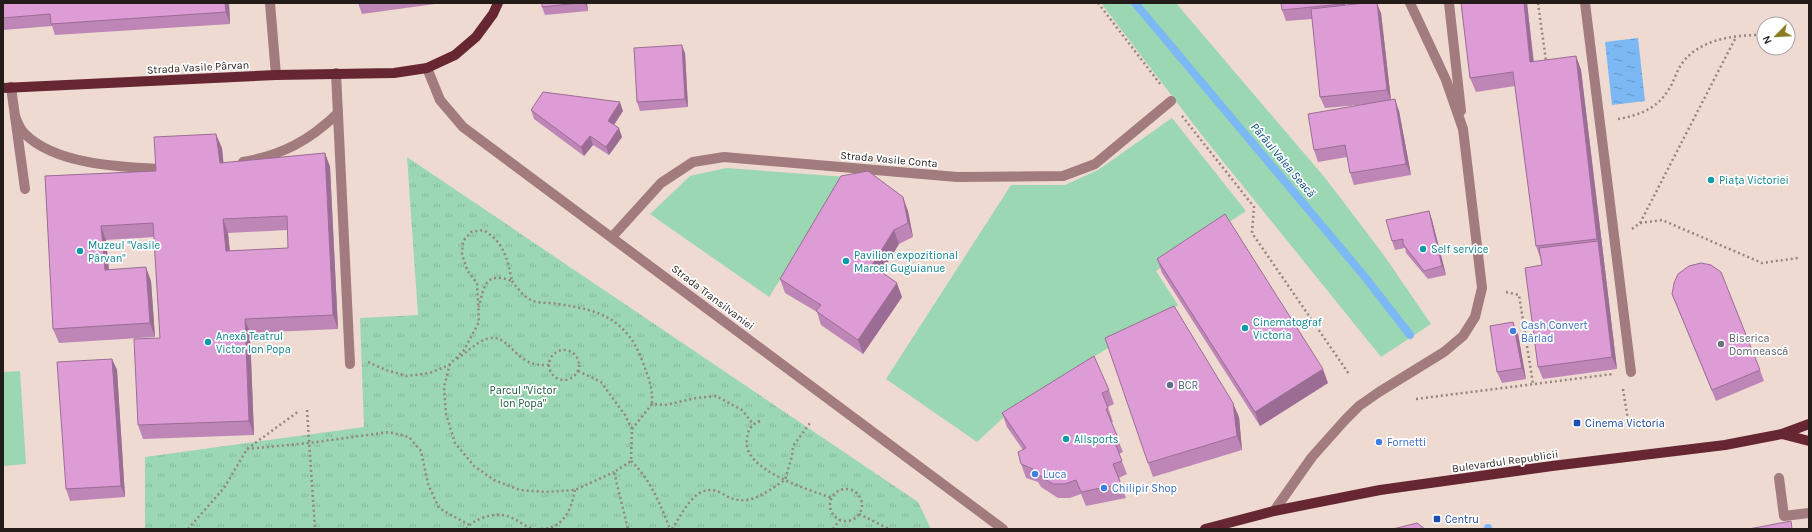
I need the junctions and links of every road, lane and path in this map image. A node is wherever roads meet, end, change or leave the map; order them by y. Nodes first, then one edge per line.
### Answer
1 (270, 3) edge
2 (498, 3) edge
3 (1098, 3) edge
4 (1410, 3) edge
5 (1450, 3) edge
6 (1538, 3) edge
7 (1585, 3) edge
8 (1756, 35) edge
9 (1736, 37) junction
10 (1552, 61) edge
11 (427, 68) junction
12 (336, 73) junction
13 (276, 75) junction
14 (7, 87) edge
15 (1171, 101) junction
16 (338, 114) junction
17 (14, 116) junction
18 (1600, 122) junction
19 (1463, 129) junction
20 (232, 164) edge
21 (159, 169) edge
22 (25, 189) dead end
23 (1640, 223) junction
24 (612, 237) junction
25 (1615, 243) junction
26 (1798, 258) dead end
27 (512, 281) junction
28 (1506, 292) dead end
29 (479, 307) junction
30 (350, 364) joint
31 (449, 365) junction
32 (549, 365) junction
33 (578, 372) junction
34 (1631, 372) dead end
35 (1349, 374) dead end
36 (1614, 374) dead end
37 (1533, 384) junction
38 (1623, 389) dead end
39 (1416, 399) dead end
40 (652, 404) junction
41 (307, 410) dead end
42 (299, 411) dead end
43 (1628, 420) dead end
44 (760, 421) dead end
45 (810, 423) dead end
46 (753, 424) junction
47 (1809, 424) edge
48 (632, 429) junction
49 (1782, 434) junction
50 (1809, 441) edge
51 (309, 443) junction
52 (248, 449) junction
53 (631, 461) junction
54 (614, 472) junction
55 (1779, 478) dead end
56 (785, 480) junction
57 (575, 490) junction
58 (832, 498) junction
59 (1274, 511) junction
60 (1809, 513) edge
61 (859, 514) junction
62 (840, 520) junction
63 (469, 525) junction
64 (188, 529) edge
65 (315, 529) edge
66 (466, 529) edge
67 (532, 529) edge
68 (541, 529) edge
69 (628, 529) edge
70 (671, 529) edge
71 (833, 529) edge
72 (889, 529) edge
73 (1003, 529) edge
74 (1205, 529) edge

1 - 13 street
2 - 11 main road, Strada Vasile Pârvan
3 - 15 path
4 - 19 street
5 - 19 street
6 - 10 path
7 - 18 street
8 - 9 path
9 - 18 path
9 - 23 path
11 - 12 main road, Strada Vasile Pârvan
11 - 24 street, Strada Transilvaniei
12 - 13 main road, Strada Vasile Pârvan
12 - 16 street
13 - 14 main road, Strada Vasile Pârvan
14 - 17 street
15 - 24 street, Strada Vasile Conta
15 - 35 path
16 - 20 street
16 - 30 street
17 - 21 street
17 - 22 street
18 - 25 street
19 - 59 street
23 - 25 path
23 - 26 path
24 - 73 street, Strada Transilvaniei
25 - 34 street
27 - 29 path
27 - 29 path
27 - 40 path
28 - 37 path
29 - 31 path
30 - 31 path
31 - 32 path
31 - 57 path
32 - 33 path
32 - 33 path
33 - 48 path
36 - 37 path
37 - 39 path
38 - 43 path
40 - 46 path
40 - 48 path
41 - 51 path
42 - 52 path
44 - 46 path
45 - 56 path
46 - 56 path
47 - 49 main road, Bulevardul Republicii
48 - 53 path
49 - 50 main road
49 - 59 main road, Bulevardul Republicii
51 - 52 path
51 - 63 path
51 - 65 path
52 - 64 path
53 - 54 path
53 - 70 path
54 - 57 path
54 - 69 path
55 - 60 street
56 - 58 path
56 - 70 path
57 - 68 path
58 - 61 path
58 - 62 path
59 - 74 main road, Bulevardul Republicii
61 - 62 path
61 - 72 path
62 - 71 path
63 - 66 path
63 - 67 path

